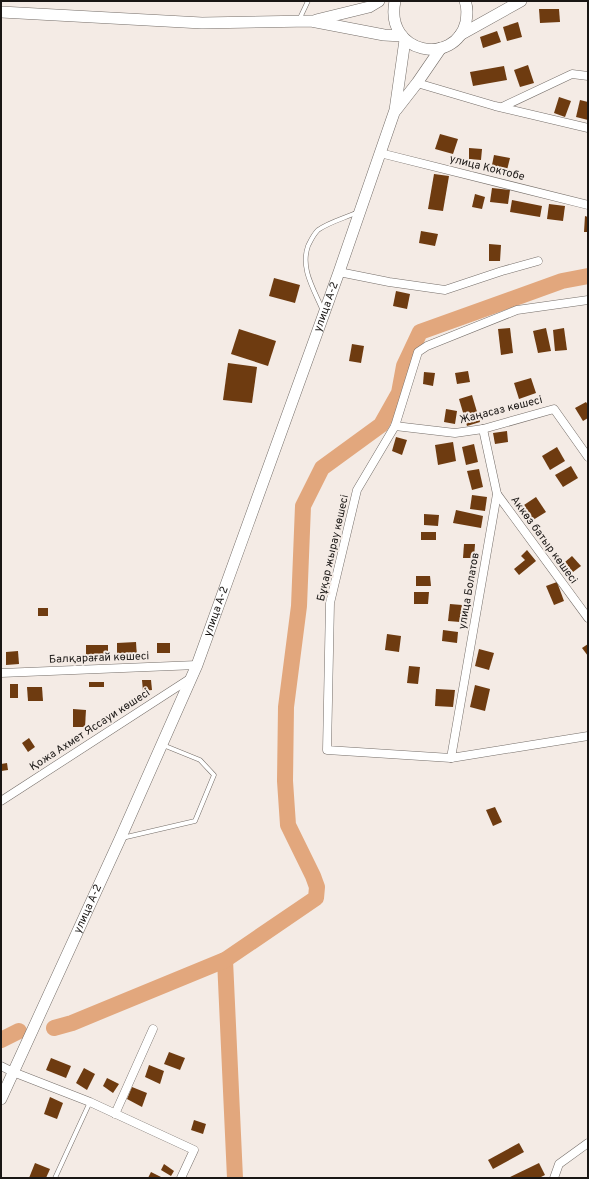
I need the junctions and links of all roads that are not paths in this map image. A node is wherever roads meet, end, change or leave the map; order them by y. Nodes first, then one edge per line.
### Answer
1 (308, 1) edge
2 (379, 1) edge
3 (395, 1) edge
4 (465, 1) edge
5 (521, 1) edge
6 (1, 12) edge
7 (299, 21) junction
8 (312, 21) junction
9 (460, 36) junction
10 (404, 38) junction
11 (442, 48) junction
12 (588, 76) edge
13 (417, 83) junction
14 (502, 107) junction
15 (395, 110) junction
16 (588, 128) edge
17 (380, 153) junction
18 (588, 205) edge
19 (359, 212) junction
20 (538, 261) dead end
21 (339, 272) junction
22 (588, 300) edge
23 (324, 313) junction
24 (396, 426) junction
25 (483, 429) junction
26 (588, 457) edge
27 (497, 494) junction
28 (588, 618) edge
29 (197, 665) junction
30 (1, 673) edge
31 (191, 678) junction
32 (588, 736) edge
33 (163, 745) junction
34 (451, 758) junction
35 (3, 798) edge
36 (120, 839) junction
37 (153, 1028) dead end
38 (1, 1066) edge
39 (14, 1072) junction
40 (1, 1099) edge
41 (90, 1102) junction
42 (115, 1114) junction
43 (588, 1143) edge
44 (55, 1178) edge
45 (181, 1178) edge
46 (554, 1178) edge

1 - 7 lane
2 - 8 main road
3 - 10 main road
4 - 9 main road
5 - 9 main road
6 - 7 main road
7 - 8 main road
8 - 10 main road
9 - 11 main road
10 - 11 main road
10 - 15 main road, улица А-2
11 - 13 main road, улица А-2
12 - 14 street
13 - 14 street
13 - 15 main road, улица А-2
14 - 16 street
15 - 17 main road, улица А-2
17 - 18 street, улица Коктобе
17 - 19 main road, улица А-2
19 - 21 main road, улица А-2
19 - 23 lane
20 - 21 street
21 - 23 main road, улица А-2
22 - 24 street, Бұқар жырау көшесі
23 - 29 main road, улица А-2
24 - 25 street, Жаңасаз көшесі
24 - 34 street, Бұқар жырау көшесі
25 - 26 street, Жаңасаз көшесі
25 - 27 street, улица Болатов
27 - 28 street, Аккөз батыр көшесі
27 - 34 street, улица Болатов
29 - 30 street, Балқарағай көшесі
29 - 31 main road, улица А-2
31 - 33 main road, улица А-2
31 - 35 street, Қожа Ахмет Яссауи көшесі
32 - 34 street
33 - 36 main road, улица А-2
33 - 36 lane
36 - 39 main road, улица А-2
37 - 42 street
38 - 39 street
39 - 40 main road, улица А-2
39 - 41 street
41 - 42 street
41 - 44 lane
42 - 45 street
43 - 46 street

